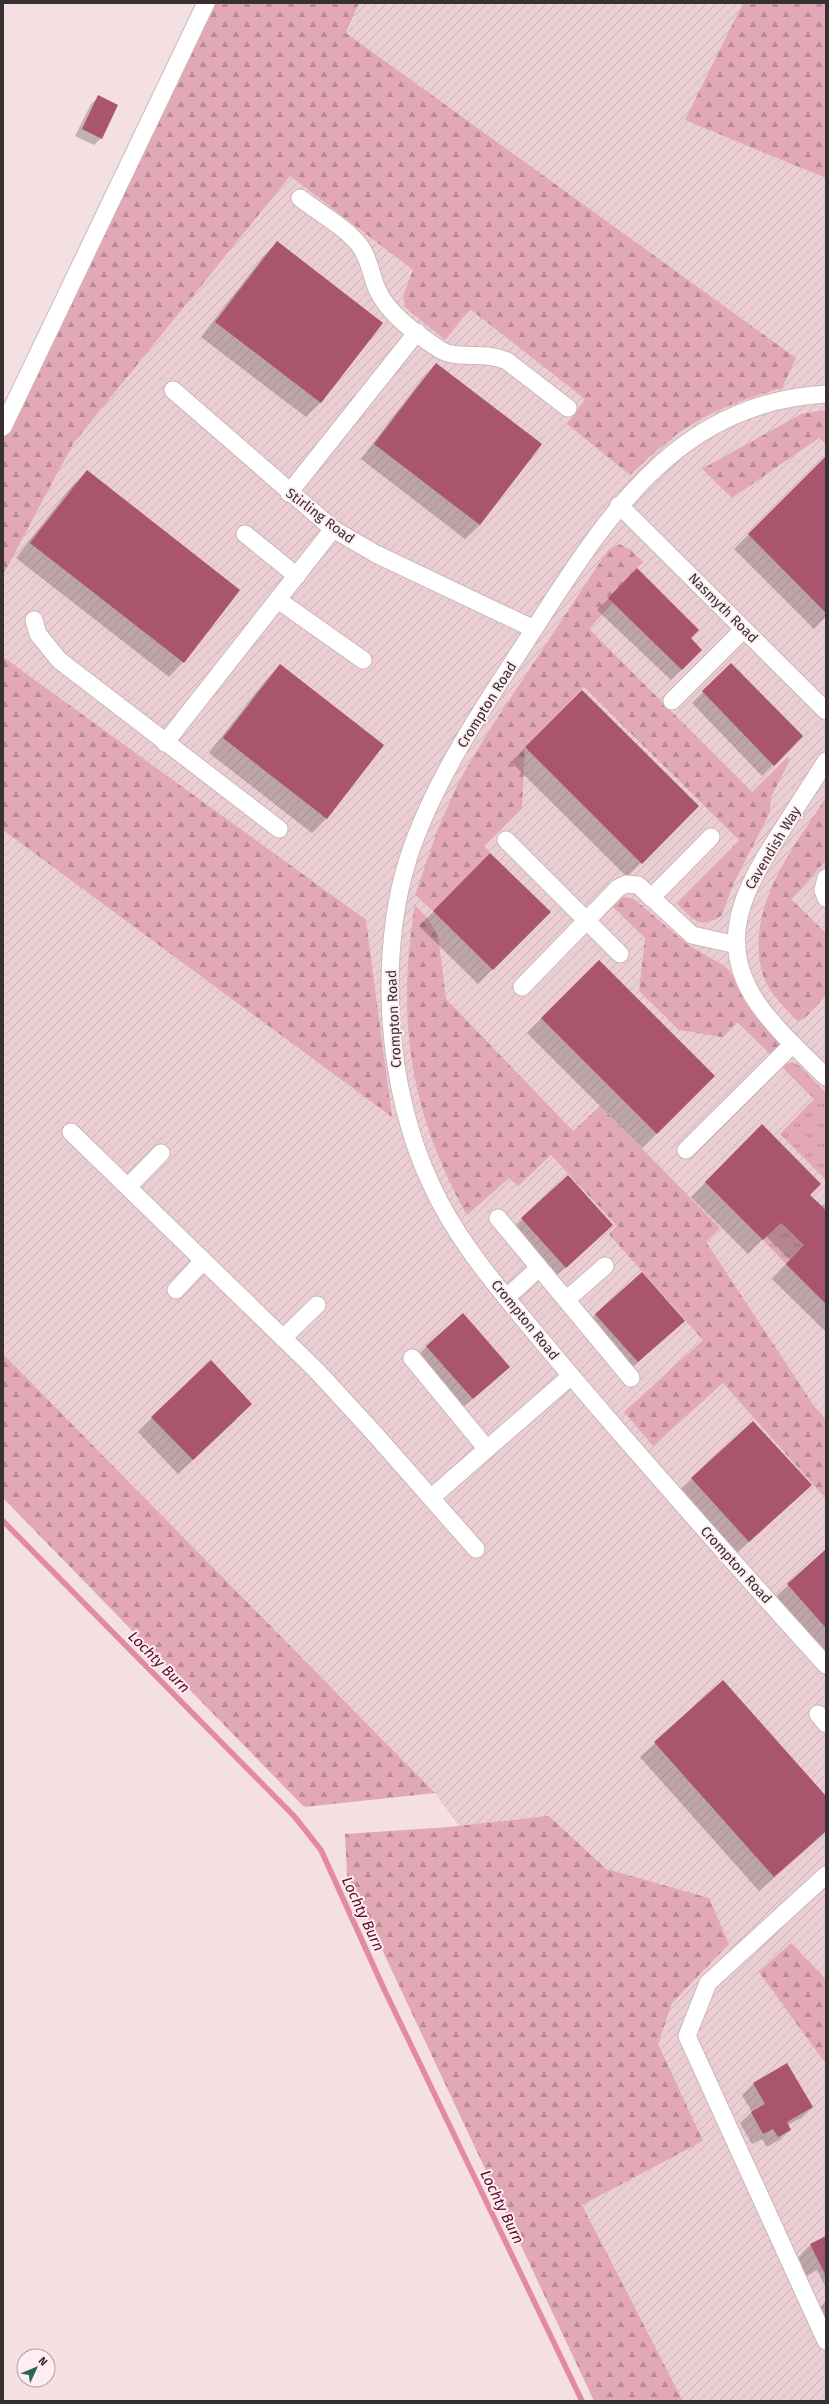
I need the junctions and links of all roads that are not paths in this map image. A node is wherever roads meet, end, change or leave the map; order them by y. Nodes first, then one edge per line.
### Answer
1 (206, 3) edge
2 (300, 198) dead end
3 (417, 332) junction
4 (173, 390) dead end
5 (826, 394) edge
6 (568, 408) dead end
7 (3, 427) edge
8 (289, 493) junction
9 (619, 505) junction
10 (334, 529) junction
11 (245, 534) dead end
12 (297, 576) junction
13 (278, 600) junction
14 (34, 620) dead end
15 (534, 629) junction
16 (744, 630) junction
17 (363, 660) dead end
18 (672, 701) dead end
19 (826, 711) edge
20 (165, 743) junction
21 (826, 761) edge
22 (280, 829) dead end
23 (711, 837) dead end
24 (506, 840) dead end
25 (826, 878) edge
26 (651, 898) junction
27 (826, 898) edge
28 (587, 921) junction
29 (737, 946) junction
30 (620, 954) dead end
31 (522, 987) dead end
32 (793, 1044) junction
33 (826, 1077) edge
34 (71, 1132) dead end
35 (686, 1150) dead end
36 (161, 1153) dead end
37 (128, 1187) junction
38 (498, 1218) dead end
39 (203, 1261) junction
40 (605, 1266) dead end
41 (539, 1268) junction
42 (176, 1290) dead end
43 (506, 1298) junction
44 (566, 1300) junction
45 (318, 1305) dead end
46 (283, 1338) junction
47 (412, 1358) dead end
48 (571, 1376) junction
49 (631, 1378) dead end
50 (487, 1449) junction
51 (432, 1497) junction
52 (476, 1549) dead end
53 (826, 1665) edge
54 (826, 1875) edge
55 (826, 2341) edge

1 - 7 street
2 - 3 street
3 - 6 street
3 - 8 street
4 - 8 street, Stirling Road
5 - 9 street, Crompton Road
8 - 10 street, Stirling Road
9 - 15 street, Crompton Road
9 - 16 street, Nasmyth Road
10 - 12 street
10 - 15 street, Stirling Road
11 - 12 street
12 - 13 street
13 - 17 street
13 - 20 street
14 - 20 street
15 - 43 street, Crompton Road
16 - 18 street
16 - 19 street, Nasmyth Road
20 - 22 street
21 - 29 street, Cavendish Way
23 - 26 street
24 - 28 street
25 - 27 street
26 - 28 street
26 - 29 street
28 - 30 street
28 - 31 street
29 - 32 street, Cavendish Way
32 - 33 street, Cavendish Way
32 - 35 street
34 - 37 street
36 - 37 street
37 - 39 street
38 - 41 street
39 - 42 street
39 - 46 street
40 - 44 street
41 - 43 street
41 - 44 street
43 - 48 street, Crompton Road
44 - 49 street
45 - 46 street
46 - 51 street
47 - 50 street
48 - 50 street
48 - 53 street, Crompton Road
50 - 51 street
51 - 52 street
54 - 55 street

